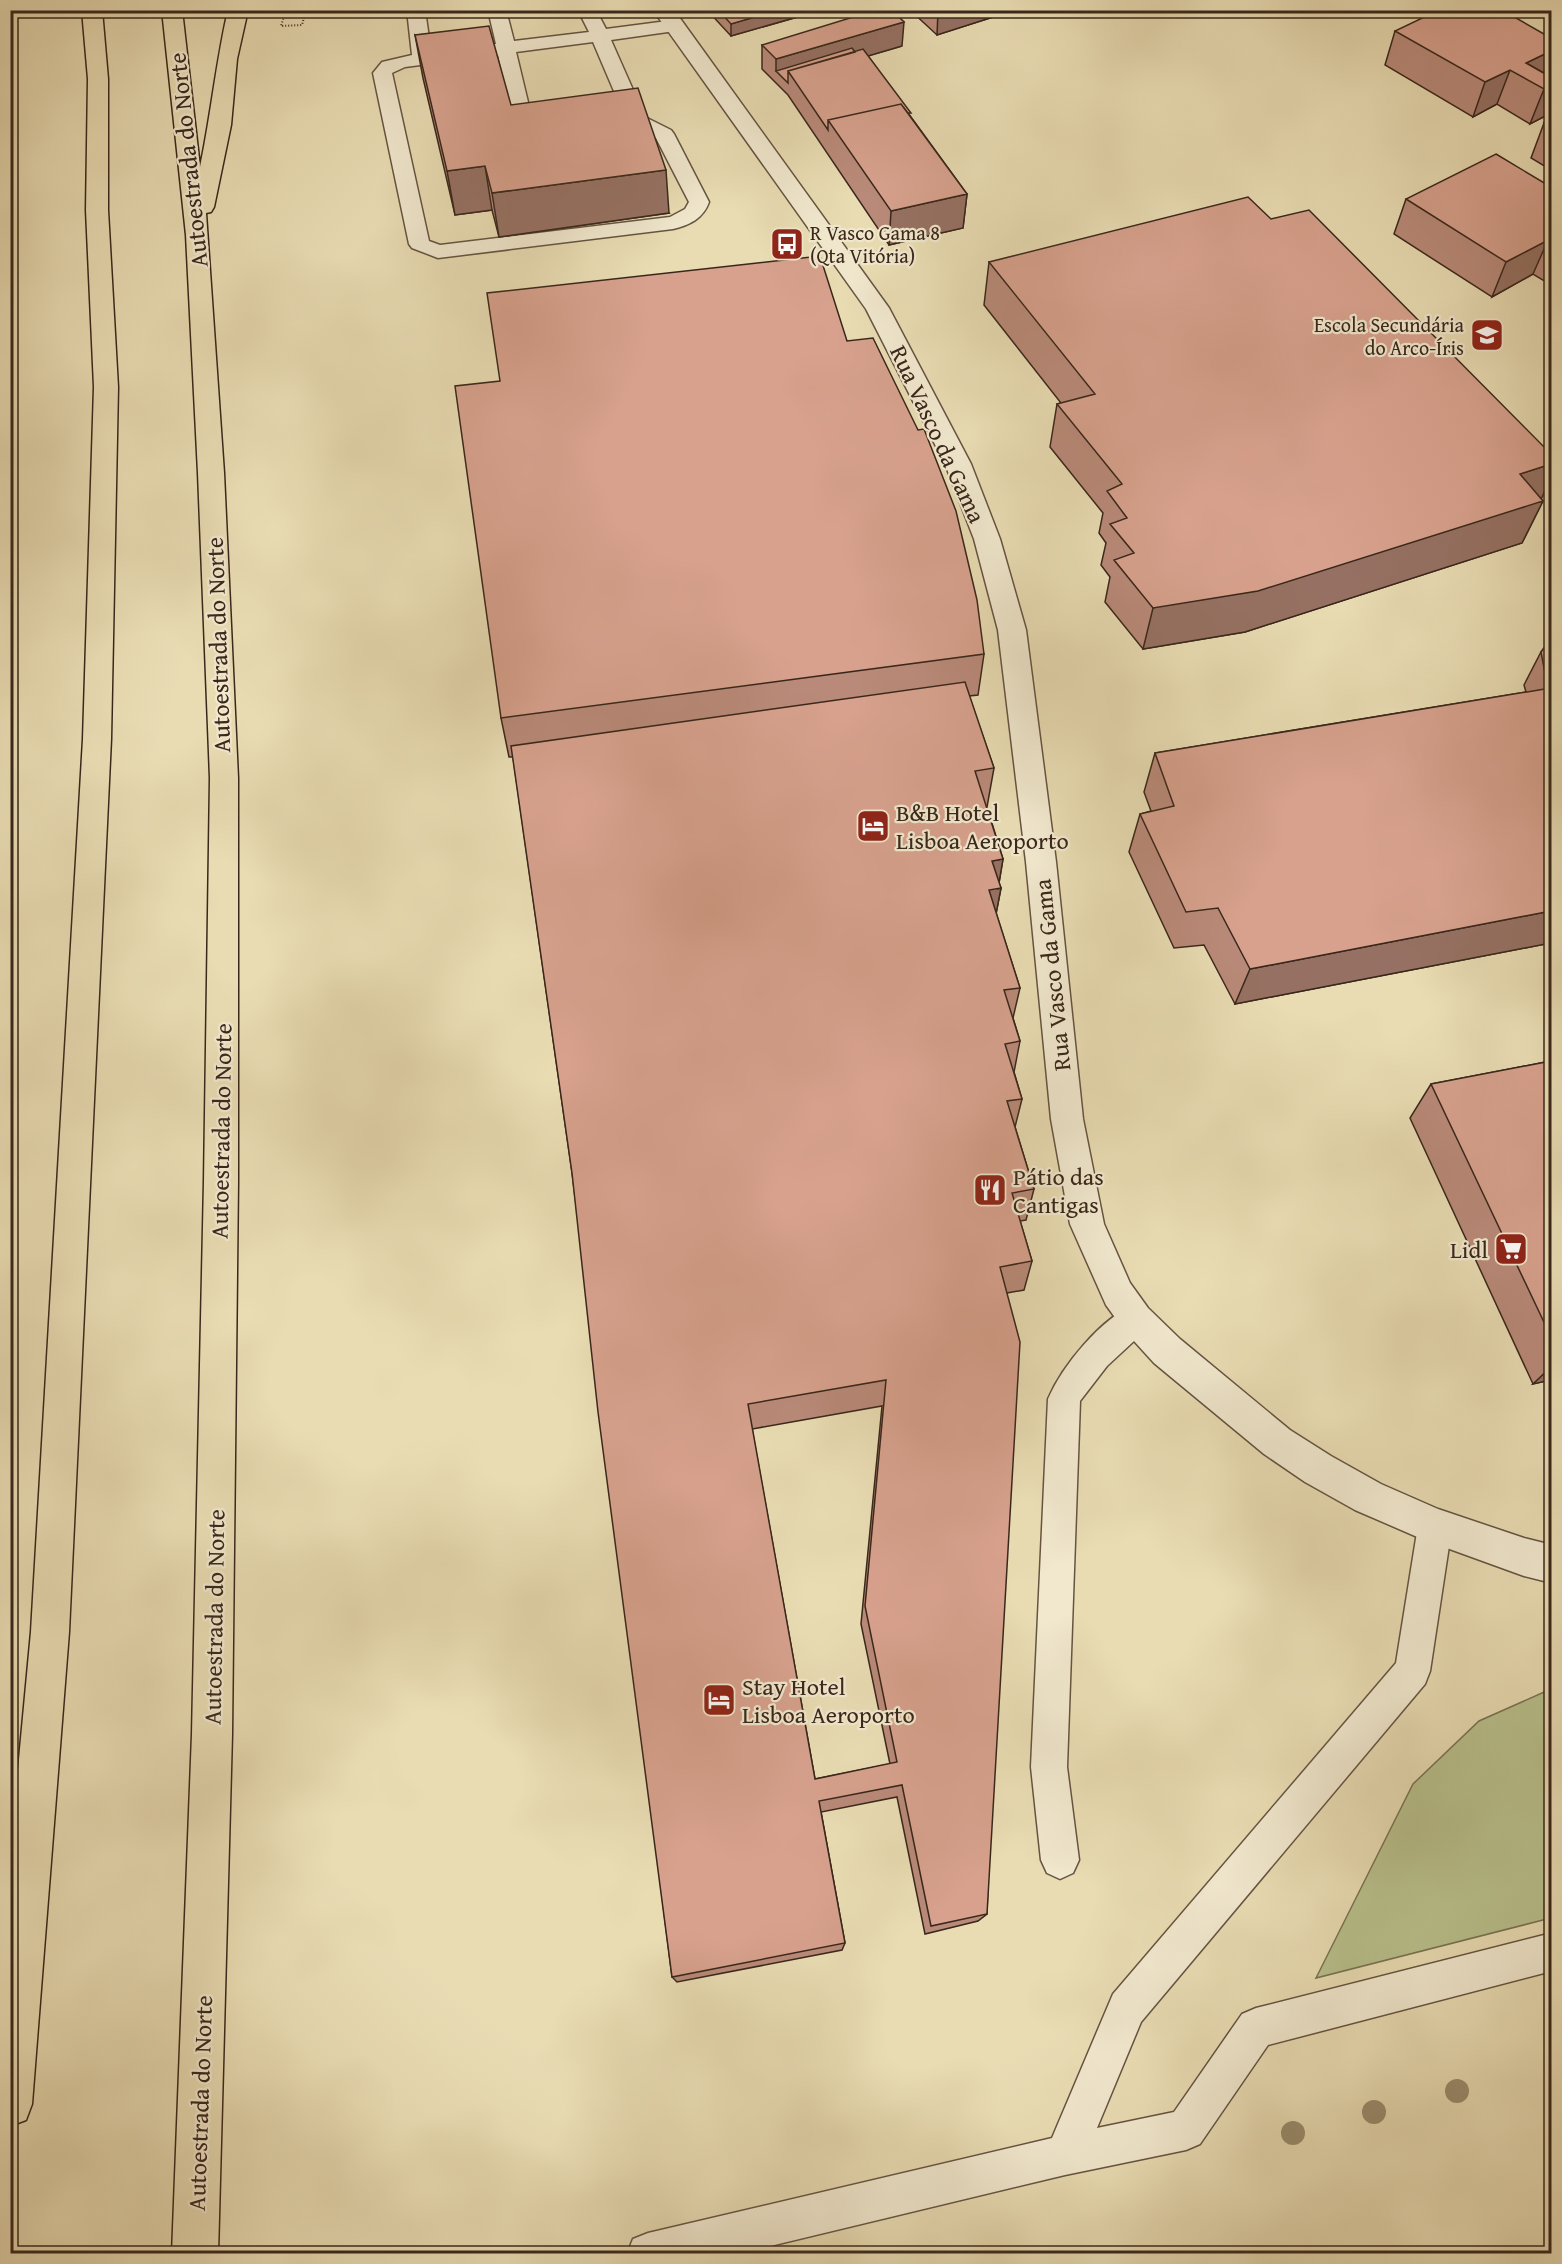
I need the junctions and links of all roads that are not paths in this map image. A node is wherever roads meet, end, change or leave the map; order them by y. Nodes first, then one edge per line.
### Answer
1 (92, 10) edge
2 (172, 10) edge
3 (238, 10) edge
4 (416, 10) edge
5 (497, 10) edge
6 (587, 10) edge
7 (669, 18) edge
8 (600, 36) junction
9 (507, 48) junction
10 (422, 59) junction
11 (637, 121) junction
12 (595, 126) edge
13 (563, 130) edge
14 (197, 235) junction
15 (1136, 1319) junction
16 (1435, 1526) junction
17 (1551, 1564) edge
18 (1060, 1860) dead end
19 (1551, 1952) edge
20 (10, 2104) edge
21 (1065, 2155) junction
22 (195, 2253) edge
23 (648, 2253) edge

1 - 20 highway
2 - 14 highway, Autoestrada do Norte
3 - 14 highway
4 - 10 lane
5 - 9 lane
6 - 8 lane
7 - 8 lane
7 - 15 street, Rua Vasco da Gama
8 - 9 lane
8 - 11 lane
9 - 10 lane
9 - 13 lane
10 - 11 lane
11 - 12 lane
14 - 22 highway, Autoestrada do Norte
15 - 16 street, Rua Vasco da Gama
15 - 18 lane
16 - 17 street, Rua Vasco da Gama
16 - 21 lane
19 - 21 lane
21 - 23 lane

